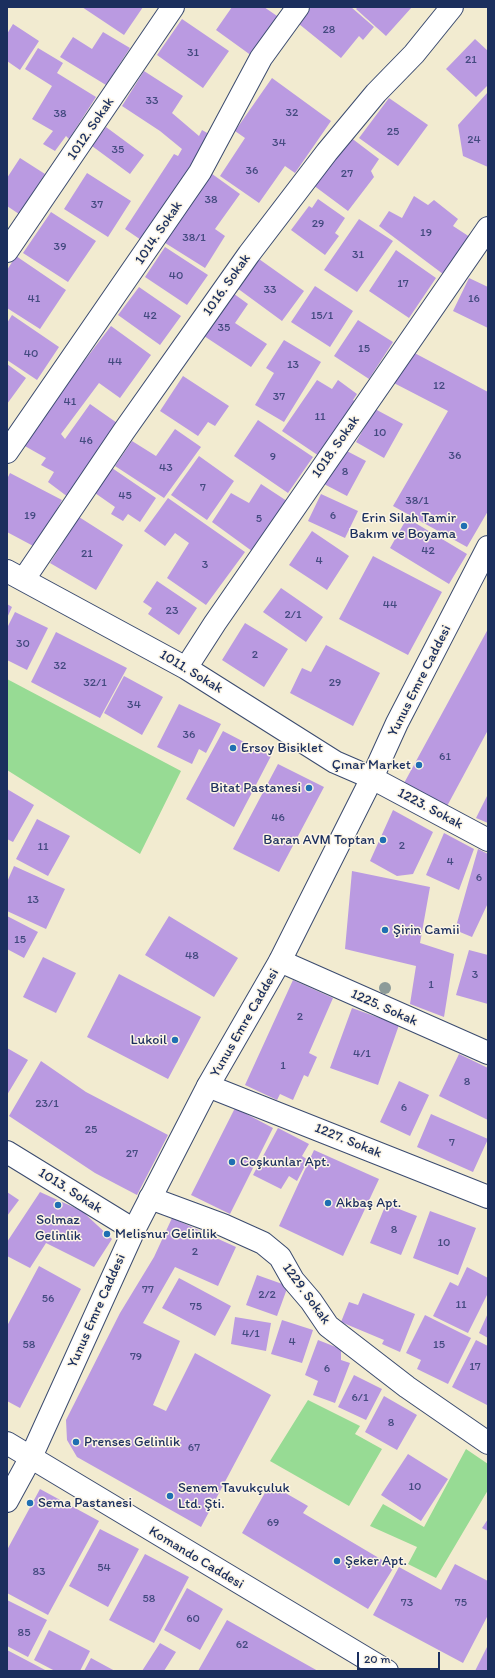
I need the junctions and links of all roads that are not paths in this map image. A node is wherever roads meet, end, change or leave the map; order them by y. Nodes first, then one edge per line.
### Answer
1 (173, 7) edge
2 (298, 7) edge
3 (452, 7) edge
4 (488, 228) edge
5 (7, 251) edge
6 (7, 452) edge
7 (488, 547) edge
8 (15, 575) edge
9 (186, 668) junction
10 (372, 778) junction
11 (488, 840) edge
12 (280, 961) junction
13 (488, 1053) edge
14 (208, 1086) junction
15 (7, 1152) edge
16 (488, 1197) edge
17 (150, 1198) junction
18 (134, 1230) junction
19 (7, 1443) edge
20 (488, 1443) edge
21 (31, 1457) junction
22 (7, 1501) edge
23 (386, 1671) edge

1 - 5 street, 1012. Sokak
2 - 6 street, 1014. Sokak
3 - 8 street, 1016. Sokak
4 - 9 street, 1018. Sokak
7 - 10 street, Yunus Emre Caddesi
8 - 9 street, 1011. Sokak
9 - 10 street, 1011. Sokak
10 - 11 street, 1223. Sokak
10 - 12 street, Yunus Emre Caddesi
12 - 13 street, 1225. Sokak
12 - 14 street, Yunus Emre Caddesi
14 - 16 street, 1227. Sokak
14 - 17 street, Yunus Emre Caddesi
15 - 18 street, 1013. Sokak
17 - 18 street, Yunus Emre Caddesi
17 - 20 street, 1229. Sokak
18 - 21 street, Yunus Emre Caddesi
19 - 21 street, Komando Caddesi
21 - 22 street, Yunus Emre Caddesi
21 - 23 street, Komando Caddesi

